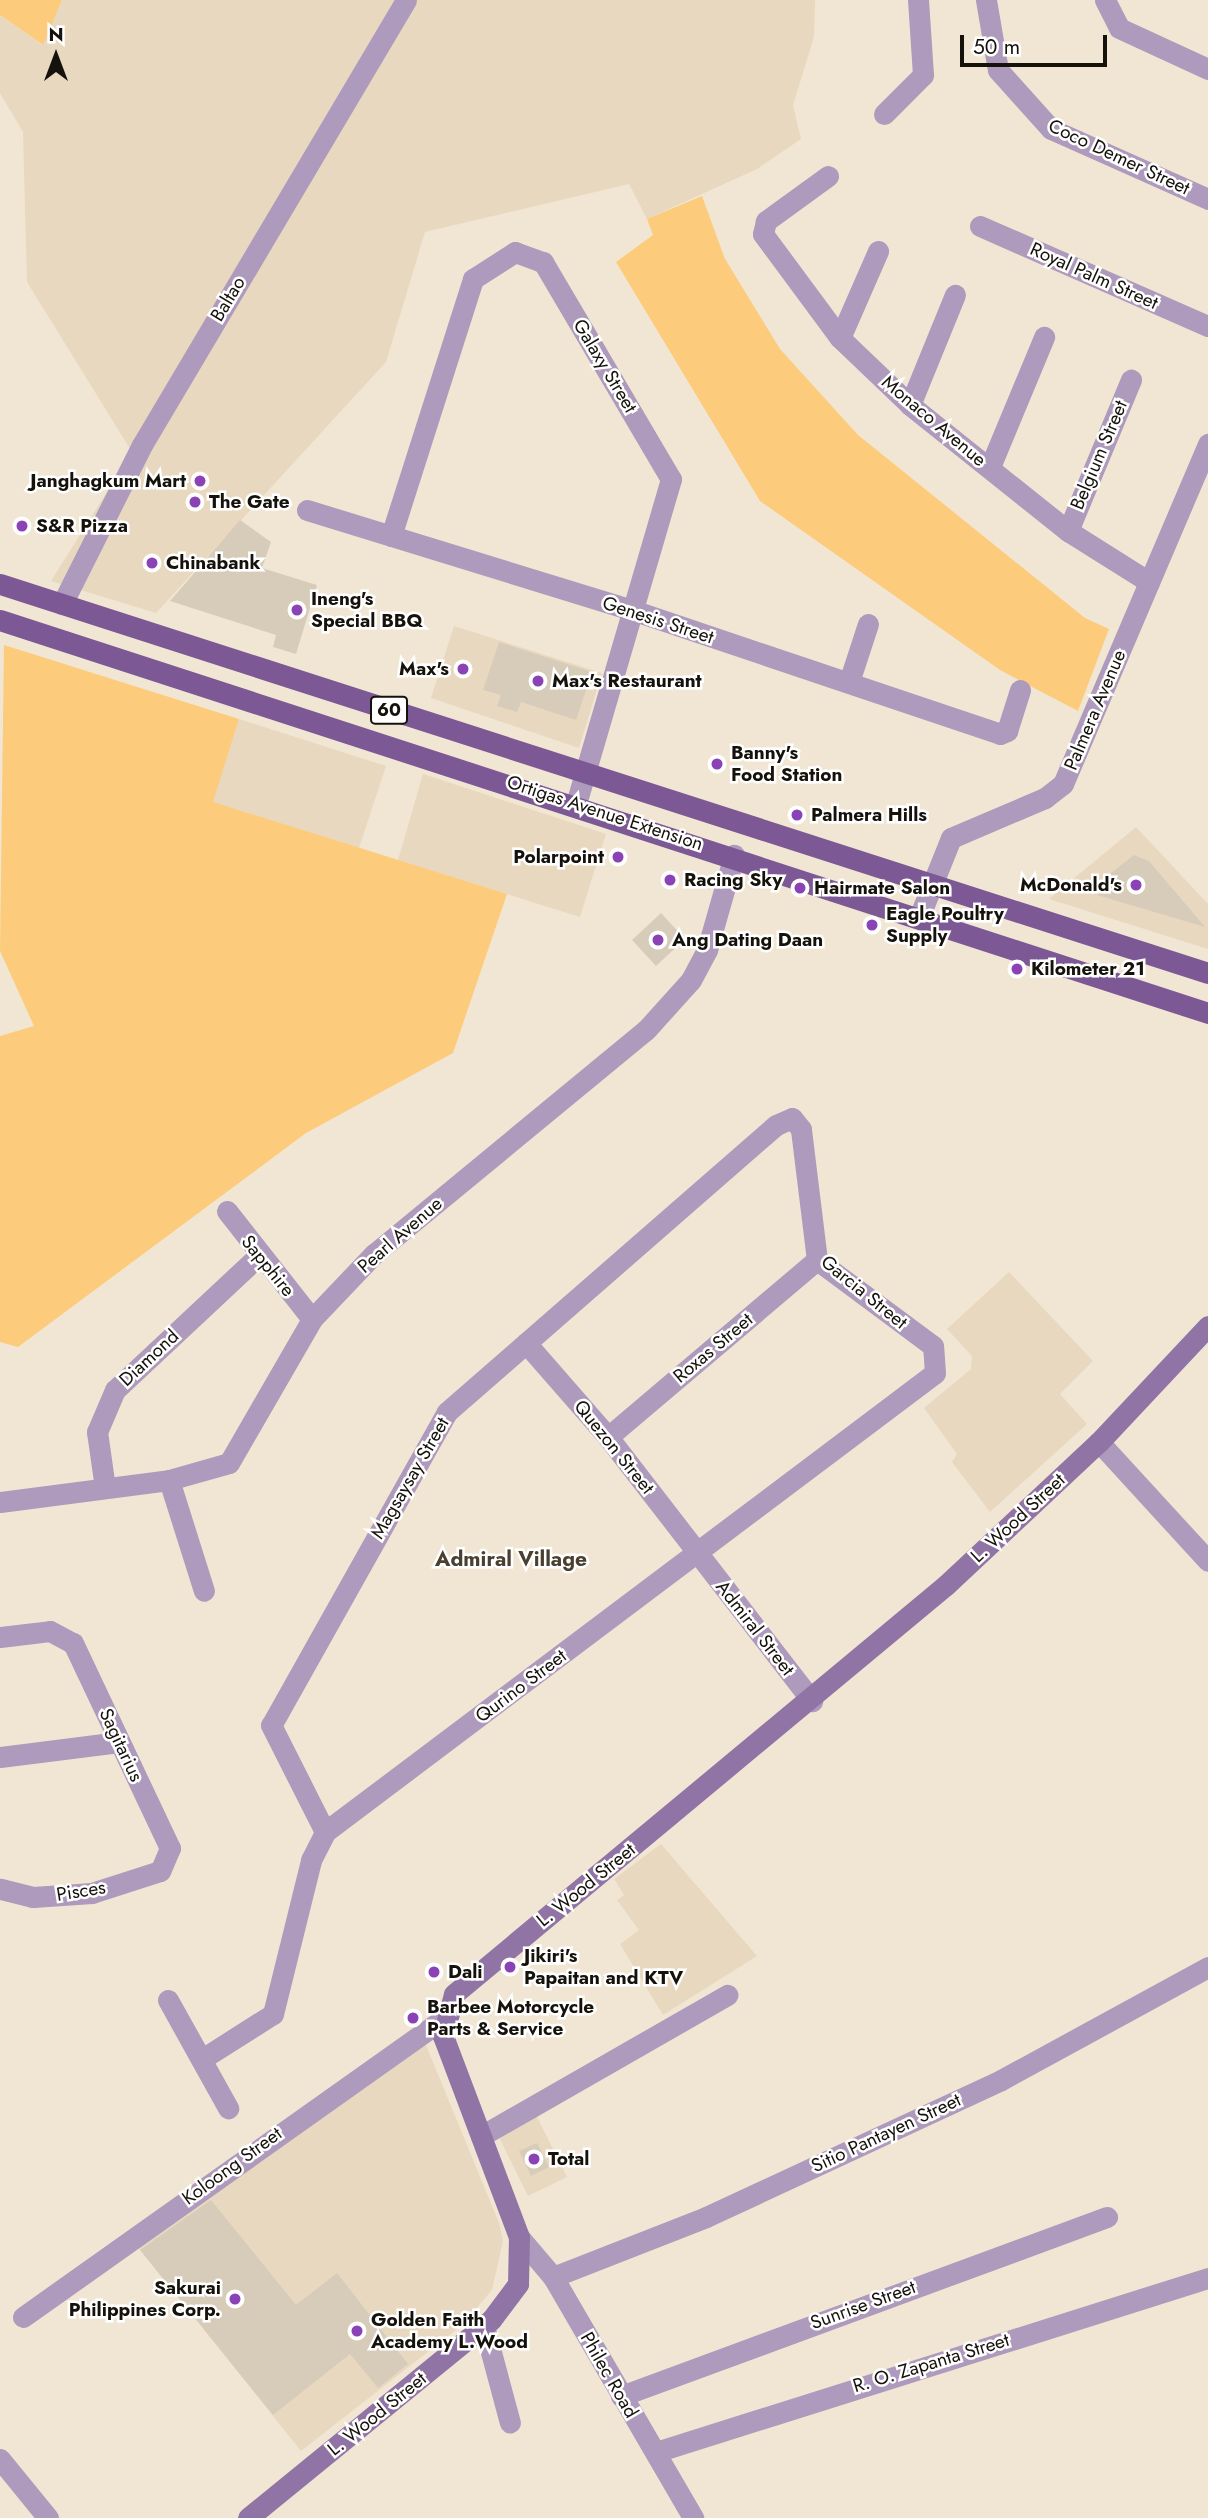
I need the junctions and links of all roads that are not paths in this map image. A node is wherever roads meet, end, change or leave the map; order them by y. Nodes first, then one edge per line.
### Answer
1 (406, 0) edge
2 (918, 0) edge
3 (986, 0) edge
4 (1105, 0) edge
5 (1208, 69) edge
6 (884, 114) dead end
7 (828, 176) dead end
8 (1208, 199) edge
9 (980, 226) dead end
10 (878, 251) dead end
11 (955, 295) dead end
12 (1208, 326) edge
13 (1044, 337) dead end
14 (840, 338) junction
15 (1131, 380) dead end
16 (910, 405) junction
17 (1208, 444) edge
18 (990, 467) junction
19 (307, 510) dead end
20 (1068, 531) junction
21 (391, 536) junction
22 (1149, 582) junction
23 (0, 584) edge
24 (62, 604) junction
25 (635, 611) junction
26 (0, 620) edge
27 (868, 624) dead end
28 (51, 636) junction
29 (849, 682) junction
30 (1020, 690) dead end
31 (585, 773) junction
32 (576, 804) junction
33 (734, 855) junction
34 (929, 884) junction
35 (920, 915) junction
36 (1208, 973) edge
37 (1208, 1013) edge
38 (792, 1118) joint
39 (227, 1211) dead end
40 (258, 1256) junction
41 (817, 1259) junction
42 (312, 1319) junction
43 (1208, 1326) edge
44 (526, 1343) junction
45 (935, 1373) joint
46 (608, 1437) junction
47 (1099, 1442) junction
48 (169, 1480) junction
49 (104, 1488) junction
50 (0, 1502) edge
51 (698, 1554) junction
52 (1208, 1561) edge
53 (204, 1591) dead end
54 (0, 1637) edge
55 (812, 1701) junction
56 (119, 1742) junction
57 (0, 1757) edge
58 (325, 1832) junction
59 (160, 1871) joint
60 (0, 1889) edge
61 (1208, 1967) edge
62 (727, 1995) dead end
63 (168, 2000) dead end
64 (443, 2019) junction
65 (202, 2060) junction
66 (228, 2108) dead end
67 (481, 2136) junction
68 (1107, 2217) dead end
69 (519, 2237) junction
70 (553, 2277) junction
71 (1208, 2278) edge
72 (23, 2317) dead end
73 (484, 2326) junction
74 (621, 2396) junction
75 (510, 2423) dead end
76 (656, 2452) junction
77 (0, 2459) edge
78 (48, 2518) edge
79 (248, 2518) edge
80 (694, 2518) edge

1 - 24 street, Baltao
2 - 6 street
3 - 8 street, Coco Demer Street
4 - 5 street
7 - 14 street, Monaco Avenue
9 - 12 street, Royal Palm Street
10 - 14 street
11 - 16 street
13 - 18 street
14 - 16 street, Monaco Avenue
15 - 20 street, Belgium Street
16 - 18 street, Monaco Avenue
17 - 22 street, Palmera Avenue
18 - 20 street, Monaco Avenue
19 - 21 street, Genesis Street
20 - 22 street, Monaco Avenue
21 - 25 street, Genesis Street
21 - 25 street, Galaxy Street
22 - 34 street, Palmera Avenue
23 - 24 main road, Ortigas Avenue Extension / 60
24 - 28 main road
24 - 31 main road, Ortigas Avenue Extension / 60
25 - 29 street, Genesis Street
25 - 31 street, Galaxy Street
26 - 28 main road, Ortigas Avenue Extension / 60
27 - 29 street
28 - 32 main road, Ortigas Avenue Extension / 60
29 - 30 street, Genesis Street
31 - 32 street, Galaxy Street
31 - 34 main road, Ortigas Avenue Extension / 60
32 - 33 main road, Ortigas Avenue Extension / 60
33 - 35 main road, Ortigas Avenue Extension / 60
33 - 42 street, Pearl Avenue
34 - 35 street, Palmera Avenue
34 - 36 main road, Ortigas Avenue Extension / 60
35 - 37 main road, Ortigas Avenue Extension / 60
38 - 41 street, Garcia Street
38 - 44 street, Magsaysay Street
39 - 40 street, Sapphire
40 - 42 street, Sapphire
40 - 49 street, Diamond
41 - 45 street, Garcia Street
41 - 46 street, Roxas Street
42 - 48 street, Pearl Avenue
43 - 47 main road, L. Wood Street
44 - 46 street, Quezon Street
44 - 58 street, Magsaysay Street
45 - 51 street, Qurino Street
46 - 51 street, Quezon Street
47 - 52 street
47 - 55 main road, L. Wood Street
48 - 49 street, Pearl Avenue
48 - 53 street
49 - 50 street, Pearl Avenue
51 - 55 street, Admiral Street
51 - 58 street, Qurino Street
54 - 56 street, Sagitarius
55 - 64 main road, L. Wood Street
56 - 57 street
56 - 59 street, Sagitarius
58 - 65 street, Qurino Street
59 - 60 street, Pisces
61 - 70 street, Sitio Pantayen Street
62 - 67 street
63 - 65 street
64 - 67 main road, L. Wood Street
64 - 72 street, Koloong Street
65 - 66 street
67 - 69 main road, L. Wood Street
68 - 74 street, Sunrise Street
69 - 70 street, Philec Road
69 - 73 main road, L. Wood Street
70 - 74 street, Philec Road
71 - 76 street, R. O. Zapanta Street
73 - 75 street
73 - 79 main road, L. Wood Street
74 - 76 street, Philec Road
76 - 80 street, Philec Road
77 - 78 street

